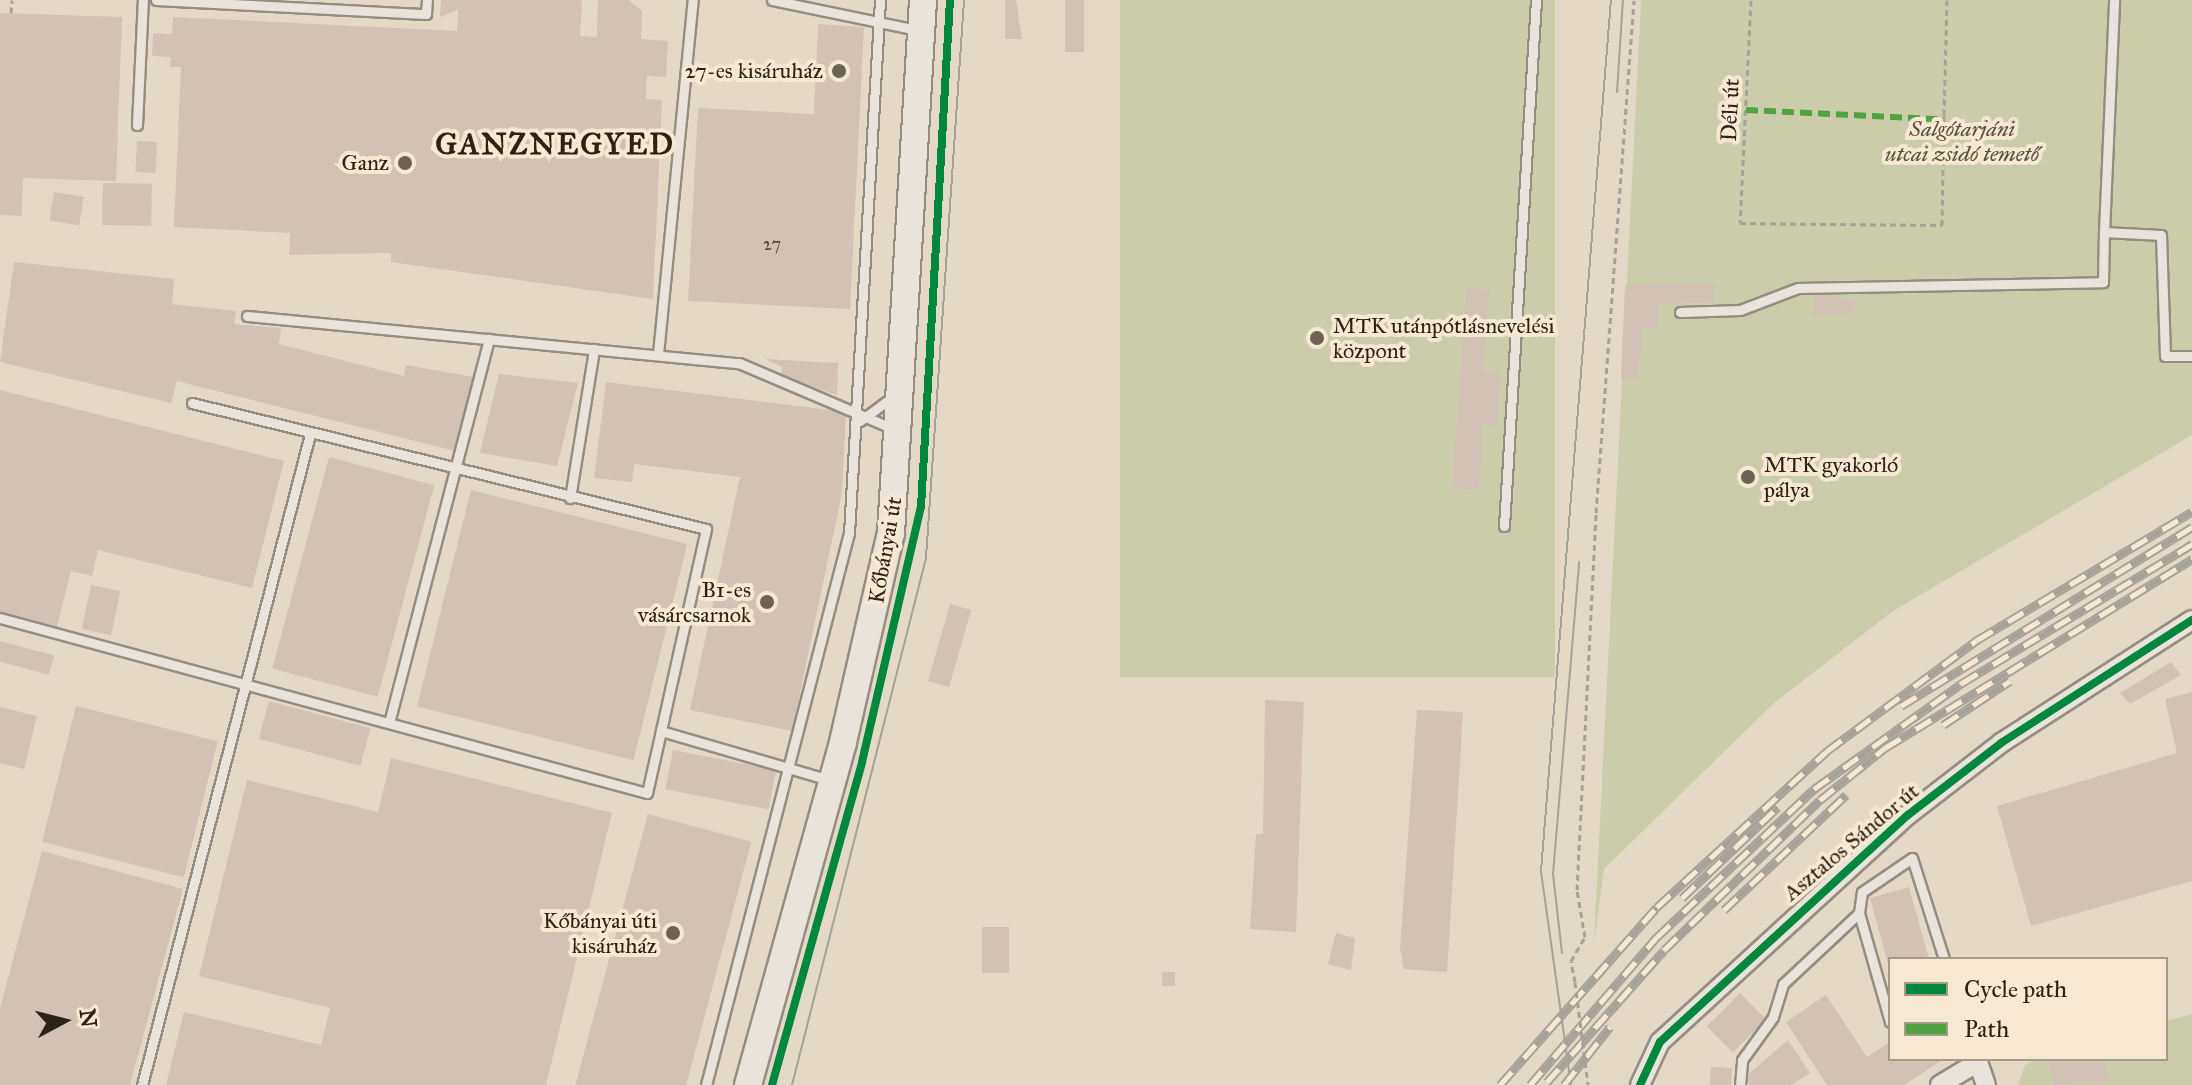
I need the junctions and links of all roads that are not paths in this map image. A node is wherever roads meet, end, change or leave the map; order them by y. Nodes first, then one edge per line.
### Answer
1 (143, 0) edge
2 (156, 0) edge
3 (427, 0) edge
4 (693, 0) edge
5 (772, 0) edge
6 (880, 0) edge
7 (923, 0) edge
8 (1536, 0) edge
9 (2114, 0) edge
10 (877, 21) junction
11 (922, 30) junction
12 (137, 125) dead end
13 (2104, 232) junction
14 (1680, 312) dead end
15 (247, 316) dead end
16 (489, 339) junction
17 (594, 349) junction
18 (658, 354) junction
19 (2192, 356) edge
20 (901, 390) junction
21 (192, 403) dead end
22 (860, 421) junction
23 (899, 430) junction
24 (310, 434) junction
25 (454, 472) junction
26 (570, 498) junction
27 (1504, 526) dead end
28 (0, 618) edge
29 (2192, 620) edge
30 (246, 682) junction
31 (390, 719) junction
32 (661, 731) junction
33 (792, 767) junction
34 (831, 780) junction
35 (1859, 913) junction
36 (1943, 957) edge
37 (1888, 1015) edge
38 (1976, 1061) edge
39 (1977, 1061) edge
40 (1642, 1078) edge
41 (142, 1085) edge
42 (706, 1085) edge
43 (748, 1085) edge
44 (1740, 1085) edge
45 (1940, 1085) edge
46 (1986, 1085) edge

1 - 12 lane
2 - 3 lane
4 - 18 lane
5 - 10 lane
6 - 10 lane
7 - 11 main road, Kőbányai út
8 - 27 lane
9 - 13 lane
10 - 11 lane
10 - 22 lane
11 - 20 main road, Kőbányai út
13 - 14 lane
13 - 19 lane
15 - 16 lane
16 - 17 lane
16 - 25 lane
17 - 18 lane
17 - 26 lane
18 - 22 lane
20 - 22 lane
20 - 23 main road, Kőbányai út
21 - 24 lane
22 - 23 lane
22 - 33 lane
23 - 34 main road, Kőbányai út
24 - 25 lane
24 - 30 lane
25 - 26 lane
25 - 31 lane
26 - 32 lane
28 - 30 lane
29 - 40 street, Asztalos Sándor út
30 - 31 lane
30 - 41 lane
31 - 32 lane
32 - 33 lane
33 - 34 lane
33 - 42 lane
34 - 43 main road, Kőbányai út
35 - 36 lane
35 - 37 lane
35 - 44 lane
38 - 45 street
39 - 46 street

